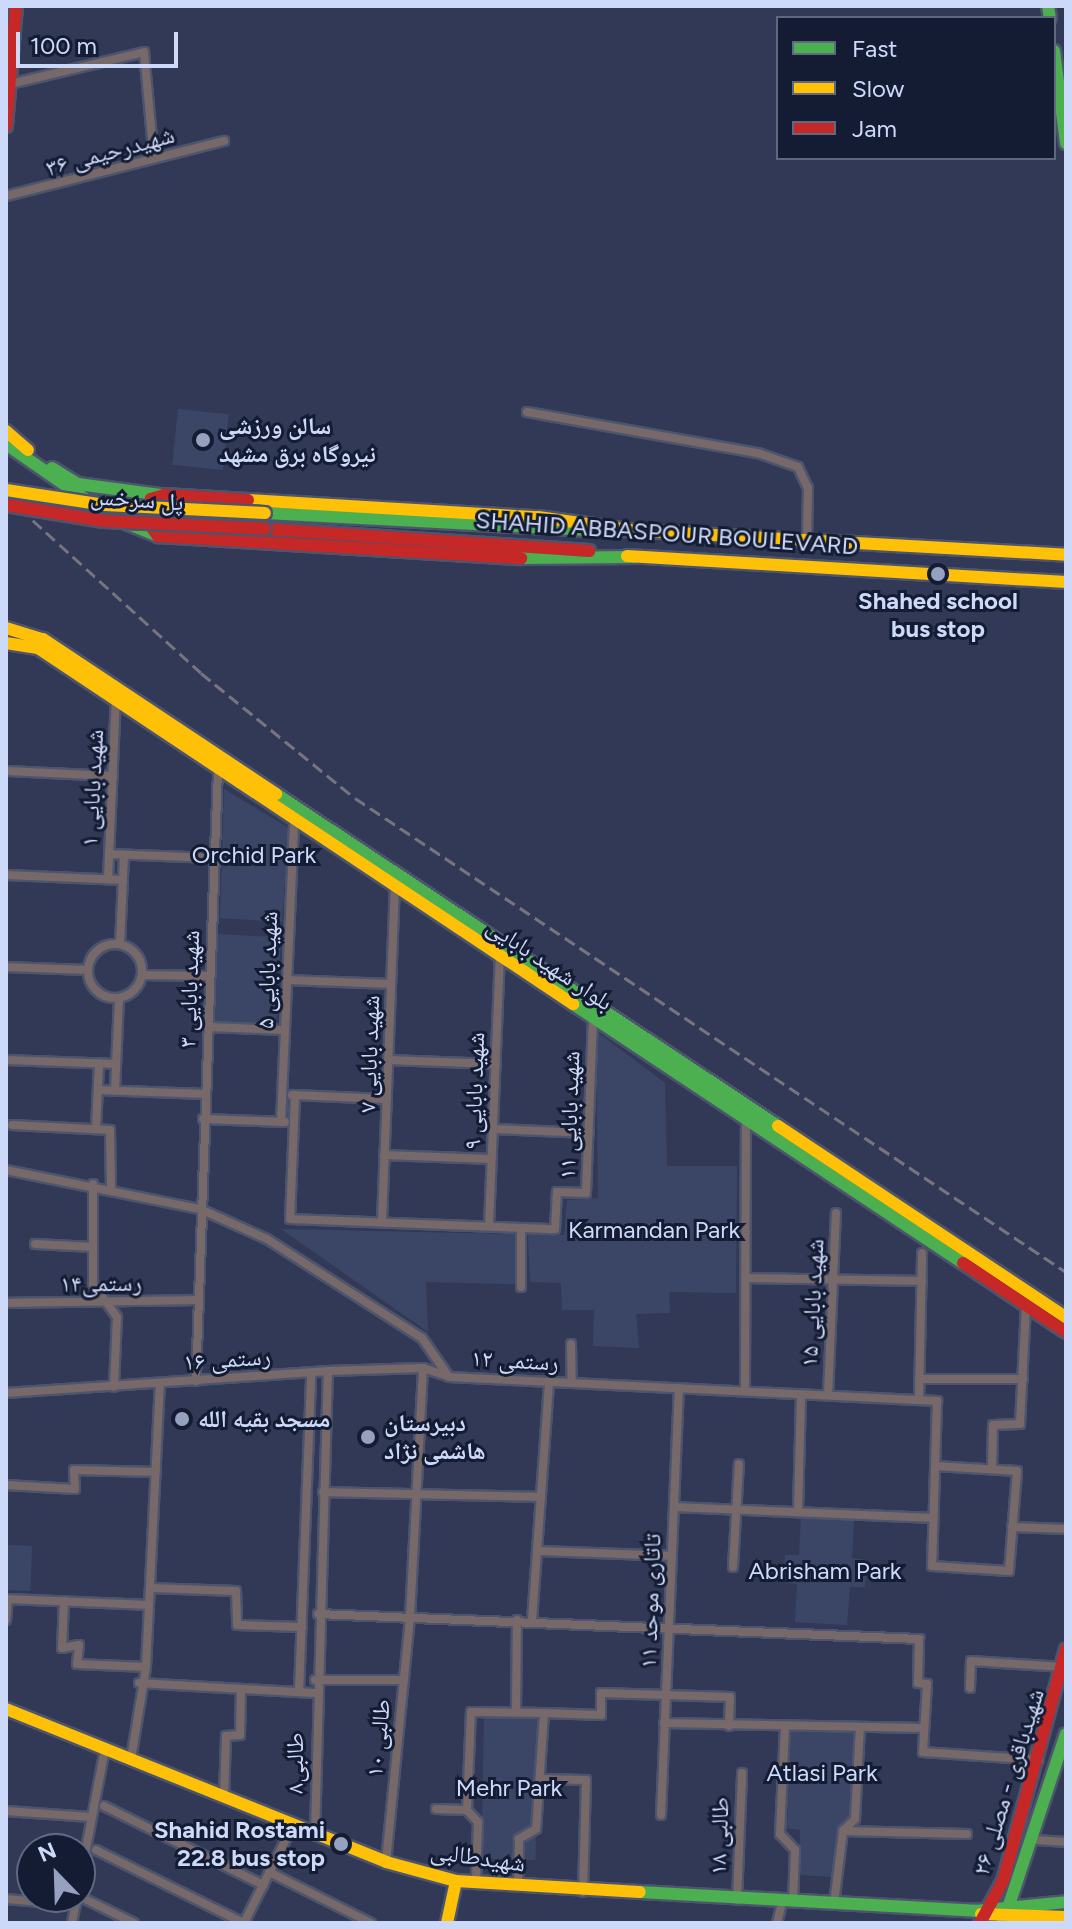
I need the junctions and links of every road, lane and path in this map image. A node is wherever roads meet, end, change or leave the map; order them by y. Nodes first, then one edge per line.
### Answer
1 (16, 6) edge
2 (1056, 66) edge
3 (10, 84) junction
4 (6, 126) edge
5 (224, 141) dead end
6 (1066, 143) edge
7 (154, 159) junction
8 (6, 196) edge
9 (527, 412) dead end
10 (6, 431) edge
11 (6, 444) edge
12 (6, 490) edge
13 (164, 495) junction
14 (6, 505) edge
15 (265, 513) joint
16 (265, 529) joint
17 (631, 530) junction
18 (158, 536) junction
19 (807, 539) junction
20 (1066, 545) edge
21 (1045, 554) junction
22 (1066, 555) edge
23 (634, 557) junction
24 (1066, 582) edge
25 (6, 628) edge
26 (6, 643) edge
27 (116, 699) junction
28 (218, 770) junction
29 (6, 771) edge
30 (113, 776) junction
31 (294, 820) junction
32 (109, 854) junction
33 (124, 855) junction
34 (214, 858) junction
35 (6, 875) edge
36 (108, 879) junction
37 (123, 880) junction
38 (395, 887) junction
39 (120, 944) junction
40 (500, 956) junction
41 (6, 967) edge
42 (87, 970) junction
43 (142, 975) junction
44 (209, 976) junction
45 (287, 980) junction
46 (391, 984) junction
47 (119, 998) junction
48 (593, 1020) junction
49 (207, 1027) junction
50 (285, 1030) junction
51 (6, 1060) edge
52 (388, 1060) junction
53 (99, 1063) junction
54 (116, 1064) junction
55 (496, 1064) junction
56 (98, 1090) junction
57 (115, 1090) junction
58 (205, 1094) junction
59 (282, 1095) junction
60 (295, 1096) junction
61 (387, 1099) junction
62 (203, 1119) junction
63 (746, 1120) junction
64 (281, 1122) junction
65 (294, 1123) junction
66 (12, 1125) dead end
67 (96, 1129) junction
68 (493, 1129) junction
69 (589, 1133) junction
70 (384, 1155) junction
71 (491, 1159) junction
72 (6, 1170) edge
73 (93, 1184) junction
74 (111, 1189) junction
75 (200, 1209) junction
76 (836, 1213) dead end
77 (382, 1222) junction
78 (489, 1226) junction
79 (521, 1228) junction
80 (35, 1244) dead end
81 (93, 1247) junction
82 (922, 1253) dead end
83 (747, 1278) junction
84 (833, 1279) junction
85 (922, 1281) junction
86 (521, 1287) dead end
87 (198, 1300) junction
88 (6, 1303) edge
89 (107, 1304) junction
90 (1026, 1306) junction
91 (1066, 1317) edge
92 (1066, 1332) edge
93 (571, 1344) dead end
94 (423, 1368) junction
95 (328, 1371) junction
96 (311, 1373) junction
97 (449, 1377) junction
98 (919, 1379) junction
99 (1023, 1379) junction
100 (196, 1381) junction
101 (549, 1382) junction
102 (572, 1383) junction
103 (160, 1384) junction
104 (114, 1387) junction
105 (679, 1388) junction
106 (745, 1391) junction
107 (6, 1393) edge
108 (801, 1394) junction
109 (828, 1395) junction
110 (919, 1400) junction
111 (739, 1464) dead end
112 (935, 1466) junction
113 (992, 1469) junction
114 (156, 1472) junction
115 (6, 1485) edge
116 (323, 1492) junction
117 (416, 1494) junction
118 (541, 1497) junction
119 (674, 1507) junction
120 (736, 1507) junction
121 (798, 1511) junction
122 (934, 1518) junction
123 (1012, 1527) junction
124 (1066, 1529) edge
125 (537, 1551) junction
126 (672, 1556) junction
127 (733, 1567) dead end
128 (150, 1588) junction
129 (8, 1599) edge
130 (64, 1601) junction
131 (149, 1605) junction
132 (318, 1614) junction
133 (410, 1617) junction
134 (6, 1620) edge
135 (517, 1620) junction
136 (532, 1621) junction
137 (302, 1627) junction
138 (669, 1627) junction
139 (1066, 1649) edge
140 (146, 1667) junction
141 (1063, 1667) junction
142 (315, 1680) junction
143 (404, 1680) junction
144 (139, 1683) junction
145 (970, 1688) dead end
146 (241, 1689) junction
147 (299, 1692) junction
148 (314, 1693) junction
149 (1062, 1694) edge
150 (666, 1695) junction
151 (6, 1709) edge
152 (516, 1712) junction
153 (544, 1713) junction
154 (664, 1723) junction
155 (729, 1726) junction
156 (785, 1727) junction
157 (860, 1727) junction
158 (924, 1728) junction
159 (1066, 1734) edge
160 (105, 1749) junction
161 (131, 1759) junction
162 (1040, 1760) junction
163 (742, 1773) dead end
164 (540, 1779) junction
165 (224, 1797) junction
166 (104, 1806) dead end
167 (436, 1809) dead end
168 (467, 1810) junction
169 (6, 1811) edge
170 (661, 1815) dead end
171 (91, 1817) junction
172 (293, 1825) junction
173 (843, 1831) junction
174 (88, 1833) edge
175 (315, 1834) junction
176 (967, 1834) dead end
177 (1036, 1840) junction
178 (1066, 1842) edge
179 (96, 1850) dead end
180 (386, 1862) junction
181 (269, 1872) junction
182 (456, 1881) junction
183 (476, 1882) junction
184 (263, 1885) junction
185 (518, 1885) junction
186 (583, 1893) junction
187 (737, 1900) junction
188 (1066, 1902) edge
189 (787, 1903) junction
190 (96, 1904) edge
191 (834, 1904) junction
192 (1014, 1904) junction
193 (983, 1914) edge
194 (1066, 1917) edge
195 (1006, 1920) edge
196 (134, 1923) edge
197 (244, 1923) edge
198 (371, 1923) edge
199 (447, 1923) edge
200 (777, 1923) edge

1 - 3 street
2 - 6 street
3 - 4 street
3 - 7 street
5 - 7 street, شهیدرحیمی ۳۶
7 - 8 street, شهیدرحیمی ۳۶
9 - 19 street
10 - 13 street
11 - 18 street
12 - 15 street, پل سرخس, bridge
13 - 17 street
13 - 18 street
14 - 16 street, پل سرخس, bridge
15 - 17 street, SHAHID ABBASPOUR BOULEVARD
16 - 23 street, SHAHID ABBASPOUR BOULEVARD
17 - 19 street, SHAHID ABBASPOUR BOULEVARD
18 - 23 street
19 - 21 street, SHAHID ABBASPOUR BOULEVARD
20 - 21 street
21 - 22 street, SHAHID ABBASPOUR BOULEVARD
23 - 24 street, SHAHID ABBASPOUR BOULEVARD
25 - 91 street, بلوار شهید بابایی
26 - 27 street, بلوار شهید بابایی
27 - 28 street, بلوار شهید بابایی
27 - 30 street, شهید بابایی ۱
28 - 31 street, بلوار شهید بابایی
28 - 34 street, شهید بابایی ۳
29 - 30 street
30 - 32 street, شهید بابایی ۱
31 - 38 street, بلوار شهید بابایی
31 - 45 street, شهید بابایی ۵
32 - 33 street
32 - 36 street, شهید بابایی ۱
33 - 34 street
33 - 37 street
34 - 44 street, شهید بابایی ۳
35 - 36 street
36 - 37 street
37 - 39 street
38 - 40 street, بلوار شهید بابایی
38 - 46 street, شهید بابایی ۷
39 - 42 street
39 - 43 street
40 - 48 street, بلوار شهید بابایی
40 - 55 street, شهید بابایی ۹
41 - 42 street
42 - 47 street
43 - 44 street
43 - 47 street
44 - 49 street, شهید بابایی ۳
45 - 46 street
45 - 50 street, شهید بابایی ۵
46 - 52 street, شهید بابایی ۷
47 - 54 street
48 - 63 street, بلوار شهید بابایی
48 - 69 street, شهید بابایی ۱۱
49 - 50 street
49 - 58 street, شهید بابایی ۳
50 - 59 street, شهید بابایی ۵
51 - 53 street
52 - 55 street
52 - 61 street, شهید بابایی ۷
53 - 54 street
53 - 56 street
54 - 57 street
55 - 68 street, شهید بابایی ۹
56 - 57 street
56 - 67 street
57 - 58 street
58 - 62 street, شهید بابایی ۳
59 - 60 street
59 - 64 street, شهید بابایی ۵
60 - 61 street
60 - 65 street
61 - 70 street, شهید بابایی ۷
62 - 64 street
62 - 75 street, شهید بابایی ۳
63 - 83 street
63 - 90 street, بلوار شهید بابایی
64 - 65 street
65 - 77 street
66 - 67 street
67 - 74 street
68 - 69 street
68 - 71 street, شهید بابایی ۹
69 - 79 street, شهید بابایی ۱۱
70 - 71 street
70 - 77 street, شهید بابایی ۷
71 - 78 street, شهید بابایی ۹
72 - 73 street, رستمی ۱۲
73 - 74 street, رستمی ۱۲
73 - 81 street
74 - 75 street, رستمی ۱۲
75 - 87 street, شهید بابایی ۳
75 - 97 street, رستمی ۱۲
76 - 84 street, شهید بابایی ۱۵
77 - 78 street
78 - 79 street
79 - 86 street
80 - 81 street
81 - 89 street
82 - 85 street
83 - 84 street
83 - 106 street
84 - 85 street
84 - 109 street, شهید بابایی ۱۵
85 - 98 street
87 - 89 street, رستمی۱۴
87 - 100 street, شهید بابایی ۳
88 - 89 street, رستمی۱۴
89 - 104 street
90 - 92 street, بلوار شهید بابایی
90 - 99 street
93 - 102 street
94 - 95 street, رستمی ۱۶
94 - 97 street, رستمی ۱۶
94 - 117 street, طالبی ۱۰
95 - 96 street, رستمی ۱۶
95 - 116 street, طالبی۸
96 - 100 street, رستمی ۱۶
96 - 137 street
97 - 101 street, رستمی ۱۲
98 - 99 street
98 - 110 street
99 - 113 street
100 - 103 street, رستمی ۱۶
101 - 102 street, رستمی ۱۲
101 - 118 street
102 - 105 street, رستمی ۱۲
103 - 104 street, رستمی ۱۶
103 - 114 street
104 - 107 street, رستمی ۱۶
105 - 106 street, رستمی ۱۲
105 - 119 street, تاتاری موحد ۱۱
106 - 108 street, رستمی ۱۲
108 - 109 street, رستمی ۱۲
108 - 121 street
109 - 110 street, رستمی ۱۲
110 - 112 street, رستمی ۱۲
111 - 120 street
112 - 113 street
112 - 122 street
113 - 123 street
114 - 115 street
114 - 128 street
116 - 117 street
116 - 132 street, طالبی۸
117 - 118 street
117 - 133 street, طالبی ۱۰
118 - 125 street
119 - 120 street
119 - 126 street, تاتاری موحد ۱۱
120 - 121 street
120 - 127 street
121 - 122 street
122 - 123 street
123 - 124 street
125 - 126 street
125 - 136 street
126 - 138 street, تاتاری موحد ۱۱
128 - 131 street
128 - 137 street
129 - 130 street
129 - 134 street
130 - 131 street
130 - 140 street
131 - 140 street
132 - 133 street
132 - 142 street, طالبی۸
133 - 135 street
133 - 143 street, طالبی ۱۰
135 - 136 street
135 - 152 street
136 - 138 street
137 - 147 street
138 - 150 street, تاتاری موحد ۱۱
138 - 158 street
139 - 141 street, شهیدباقری - مصلی ۲۶
140 - 144 street
141 - 145 street
141 - 149 street, شهیدباقری - مصلی ۲۶
142 - 143 street
142 - 148 street, طالبی۸
143 - 180 street, طالبی ۱۰
144 - 146 street
144 - 161 street
146 - 147 street
146 - 165 street
147 - 148 street
148 - 175 street, طالبی۸
149 - 162 street, شهیدباقری - مصلی ۲۶
150 - 153 street
150 - 154 street, تاتاری موحد ۱۱
150 - 155 street
151 - 160 street, شهیدطالبی
152 - 153 street
152 - 168 street
153 - 164 street
154 - 155 street
154 - 170 street, تاتاری موحد ۱۱
155 - 156 street
156 - 157 street
156 - 189 street
157 - 158 street
157 - 173 street
158 - 162 street
159 - 177 street
160 - 161 street, شهیدطالبی
160 - 171 street
161 - 165 street, شهیدطالبی
162 - 193 street, شهیدباقری - مصلی ۲۶
163 - 187 street, طالبی ۱۸
164 - 185 street
164 - 186 street
165 - 172 street, شهیدطالبی
166 - 184 street
167 - 168 street
168 - 183 street
169 - 171 street
171 - 174 street
172 - 175 street, شهیدطالبی
172 - 181 street
173 - 176 street
173 - 191 street
175 - 180 street, شهیدطالبی
177 - 178 street
177 - 192 street
179 - 197 street
180 - 182 street, شهیدطالبی
181 - 184 street
181 - 198 street
182 - 183 street, شهیدطالبی
182 - 199 street
183 - 185 street, شهیدطالبی
184 - 197 street
185 - 186 street, شهیدطالبی
186 - 187 street, شهیدطالبی
187 - 189 street, شهیدطالبی
188 - 192 street, شهیدطالبی
189 - 191 street, شهیدطالبی
189 - 200 street
190 - 196 street
191 - 193 street, شهیدطالبی
192 - 193 street, شهیدطالبی
192 - 195 street
193 - 195 street, شهیدطالبی
194 - 195 street, شهیدطالبی

